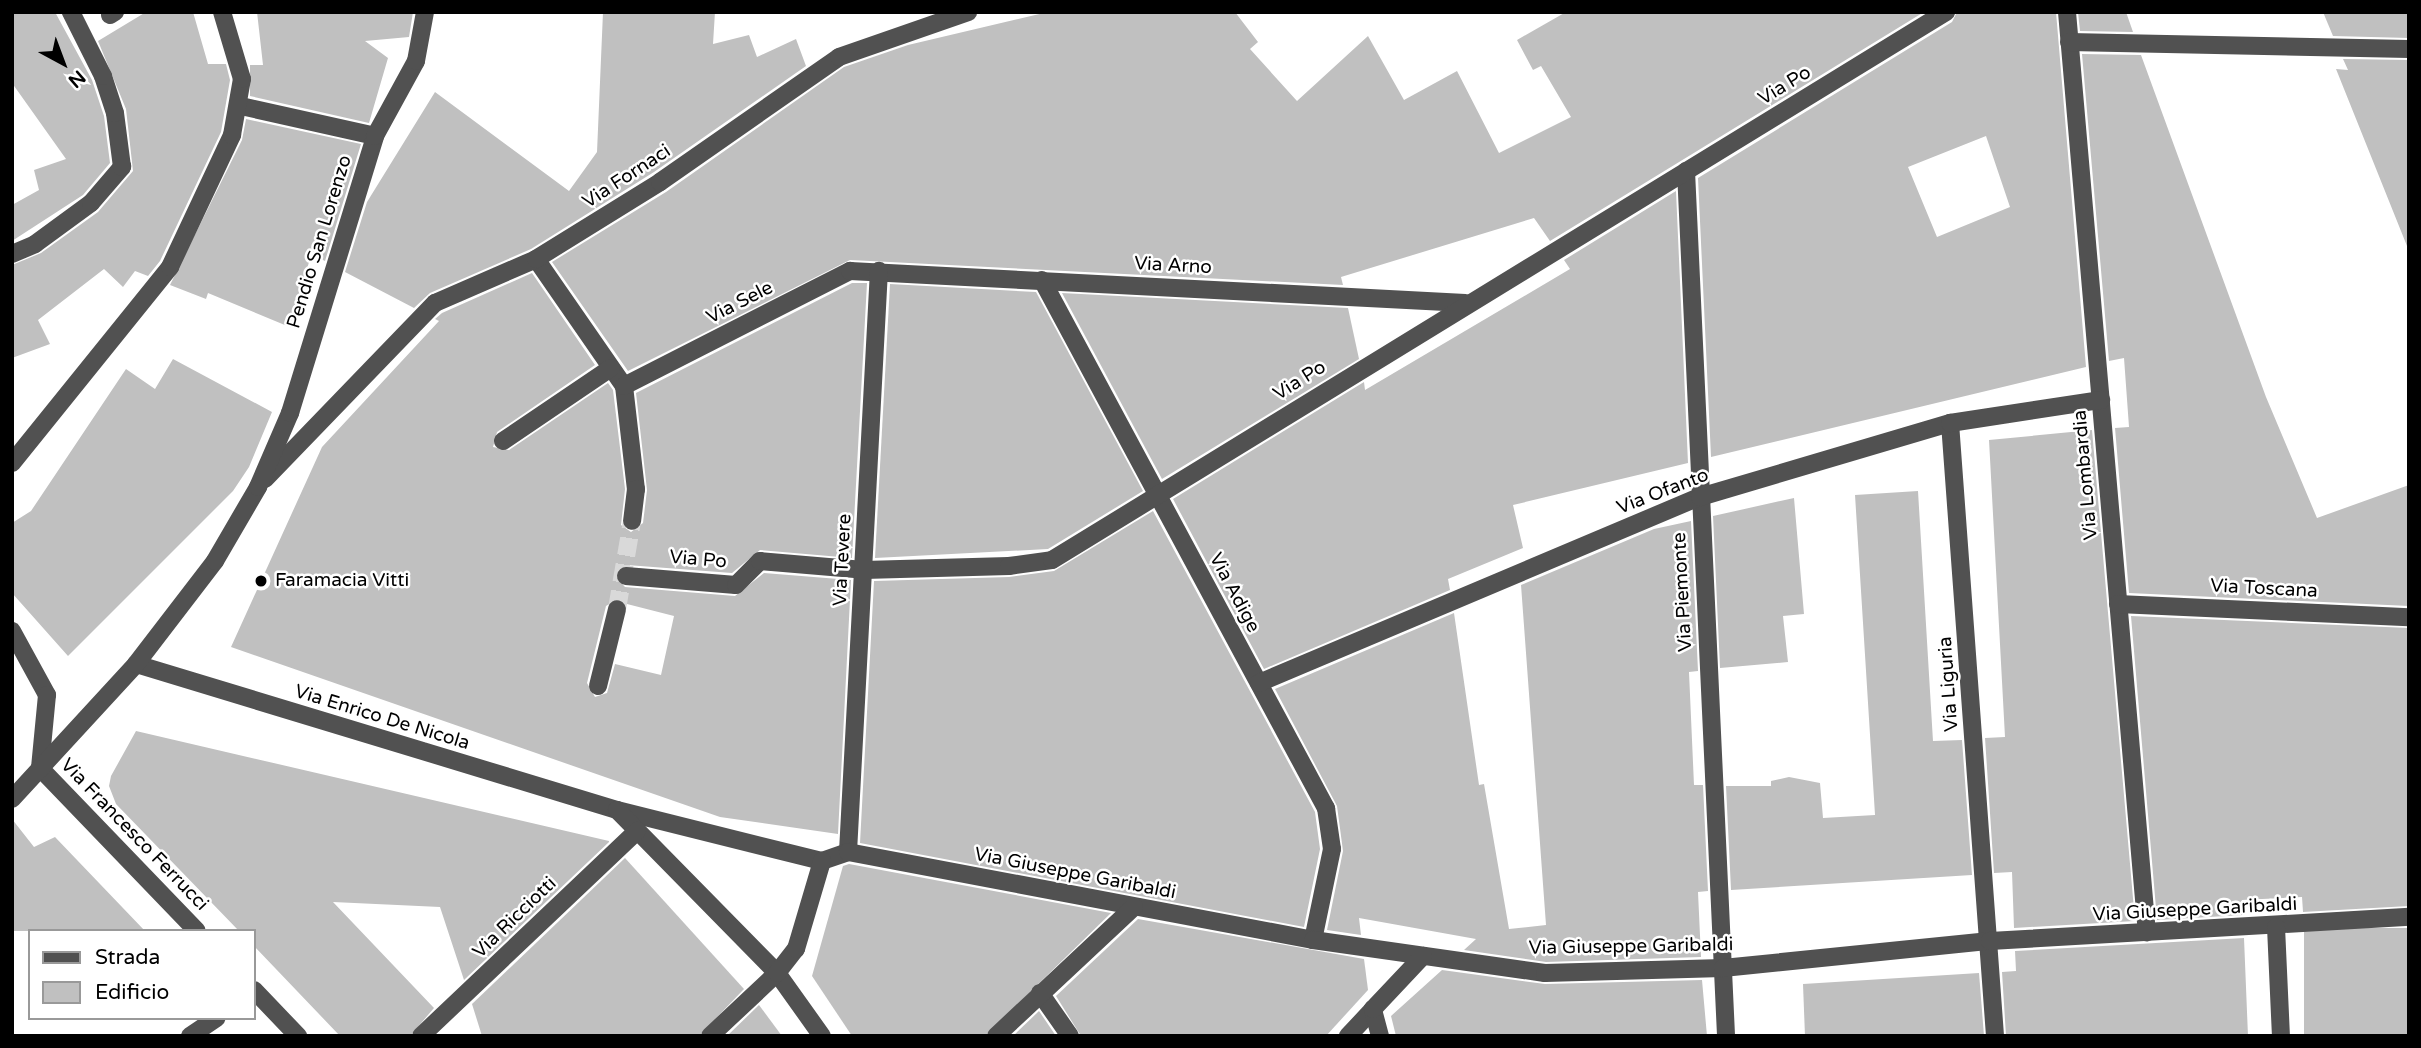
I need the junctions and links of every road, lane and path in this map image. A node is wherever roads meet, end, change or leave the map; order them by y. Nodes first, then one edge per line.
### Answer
1 (71, 12) edge
2 (222, 12) edge
3 (425, 12) edge
4 (968, 12) edge
5 (1946, 12) edge
6 (2067, 12) edge
7 (2069, 42) junction
8 (2409, 49) edge
9 (241, 106) junction
10 (375, 136) junction
11 (1686, 171) junction
12 (12, 254) edge
13 (536, 259) junction
14 (878, 271) junction
15 (1042, 280) junction
16 (1465, 303) junction
17 (611, 368) junction
18 (624, 386) junction
19 (2101, 400) junction
20 (1950, 423) junction
21 (503, 441) dead end
22 (12, 463) edge
23 (258, 486) junction
24 (1158, 495) junction
25 (1700, 497) junction
26 (632, 521) tunnel mouth
27 (864, 570) junction
28 (625, 576) dead end
29 (2118, 604) junction
30 (617, 609) tunnel mouth
31 (2409, 617) edge
32 (12, 631) edge
33 (136, 664) junction
34 (1259, 683) junction
35 (598, 686) dead end
36 (40, 768) junction
37 (12, 799) edge
38 (617, 810) junction
39 (637, 831) junction
40 (848, 852) junction
41 (821, 861) junction
42 (1134, 907) junction
43 (2409, 918) edge
44 (2276, 927) junction
45 (195, 929) edge
46 (2147, 933) junction
47 (1313, 940) junction
48 (1990, 941) junction
49 (1423, 956) junction
50 (1723, 968) junction
51 (777, 973) junction
52 (256, 992) edge
53 (1040, 993) junction
54 (1373, 1009) junction
55 (214, 1020) edge
56 (190, 1036) edge
57 (298, 1036) edge
58 (421, 1036) edge
59 (710, 1036) edge
60 (822, 1036) edge
61 (996, 1036) edge
62 (1070, 1036) edge
63 (1348, 1036) edge
64 (1380, 1036) edge
65 (1726, 1036) edge
66 (1995, 1036) edge
67 (2281, 1036) edge

1 - 12 street
2 - 9 street
3 - 10 street, Pendio San Lorenzo
4 - 13 street, Via Fornaci
5 - 11 street, Via Po
6 - 7 street, Via Lombardia
7 - 8 street
7 - 19 street, Via Lombardia
9 - 10 street
9 - 22 street
10 - 23 street, Pendio San Lorenzo
11 - 16 street, Via Po
11 - 25 street, Via Piemonte
13 - 17 street
13 - 23 street, Via Fornaci
14 - 15 street, Via Arno
14 - 18 street, Via Sele
14 - 27 street, Via Tevere
15 - 16 street, Via Arno
15 - 24 street, Via Adige
16 - 24 street, Via Po
17 - 18 street
17 - 21 street
18 - 26 street
19 - 20 street, Via Ofanto
19 - 29 street, Via Lombardia
20 - 25 street, Via Ofanto
20 - 48 street, Via Liguria
23 - 33 street
24 - 27 street, Via Po
24 - 34 street, Via Adige
25 - 34 street, Via Ofanto
25 - 50 street, Via Piemonte
27 - 28 street, Via Po
27 - 40 street, Via Tevere
29 - 31 street, Via Toscana
29 - 46 street, Via Lombardia
30 - 35 street
32 - 36 street
33 - 36 street
33 - 38 street, Via Enrico De Nicola
34 - 47 street, Via Adige
36 - 37 street
36 - 45 street, Via Francesco Ferrucci
38 - 39 street
38 - 41 street, Via Enrico De Nicola
39 - 51 street
39 - 58 street, Via Ricciotti
40 - 41 street, Via Giuseppe Garibaldi
40 - 42 street, Via Giuseppe Garibaldi
41 - 51 street
42 - 47 street, Via Giuseppe Garibaldi
42 - 53 street
43 - 44 street, Via Giuseppe Garibaldi
44 - 46 street, Via Giuseppe Garibaldi
44 - 67 street
46 - 48 street, Via Giuseppe Garibaldi
47 - 49 street, Via Giuseppe Garibaldi
48 - 50 street, Via Giuseppe Garibaldi
48 - 66 street, Via Liguria
49 - 50 street, Via Giuseppe Garibaldi
49 - 54 street
50 - 65 street, Via Piemonte
51 - 59 street
51 - 60 street
52 - 57 street
53 - 61 street
53 - 62 street
54 - 63 street
54 - 64 street
55 - 56 street

